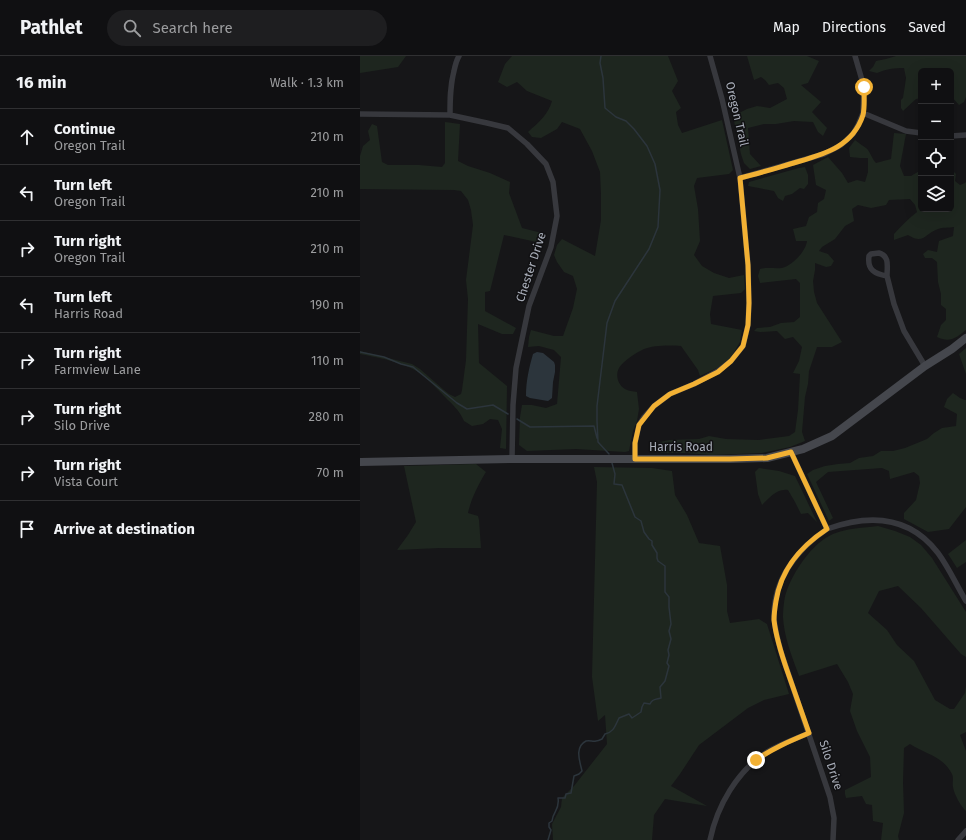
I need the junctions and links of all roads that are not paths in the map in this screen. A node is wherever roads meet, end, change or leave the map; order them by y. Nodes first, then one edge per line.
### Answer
1 (459, 56) edge
2 (710, 56) edge
3 (855, 56) edge
4 (863, 113) junction
5 (360, 114) edge
6 (450, 115) junction
7 (918, 132) edge
8 (954, 136) edge
9 (966, 136) edge
10 (740, 178) junction
11 (887, 276) junction
12 (966, 338) edge
13 (925, 366) junction
14 (791, 452) junction
15 (512, 459) junction
16 (635, 459) junction
17 (360, 462) edge
18 (827, 529) junction
19 (966, 601) edge
20 (809, 733) junction
21 (966, 831) edge
22 (710, 840) edge
23 (833, 840) edge
24 (958, 840) edge

1 - 6 street
2 - 10 street, Oregon Trail
3 - 4 street
4 - 7 street
4 - 10 street
5 - 6 street, Chester Drive
6 - 15 street, Chester Drive
8 - 9 street
10 - 16 street, Oregon Trail
11 - 11 street
11 - 13 street
12 - 13 street, Harris Road
13 - 14 street, Harris Road
14 - 16 street, Harris Road
14 - 18 street
15 - 16 street, Harris Road
15 - 17 street, Harris Road
18 - 19 street
18 - 20 street, Silo Drive
20 - 22 street
20 - 23 street, Silo Drive
21 - 24 street

